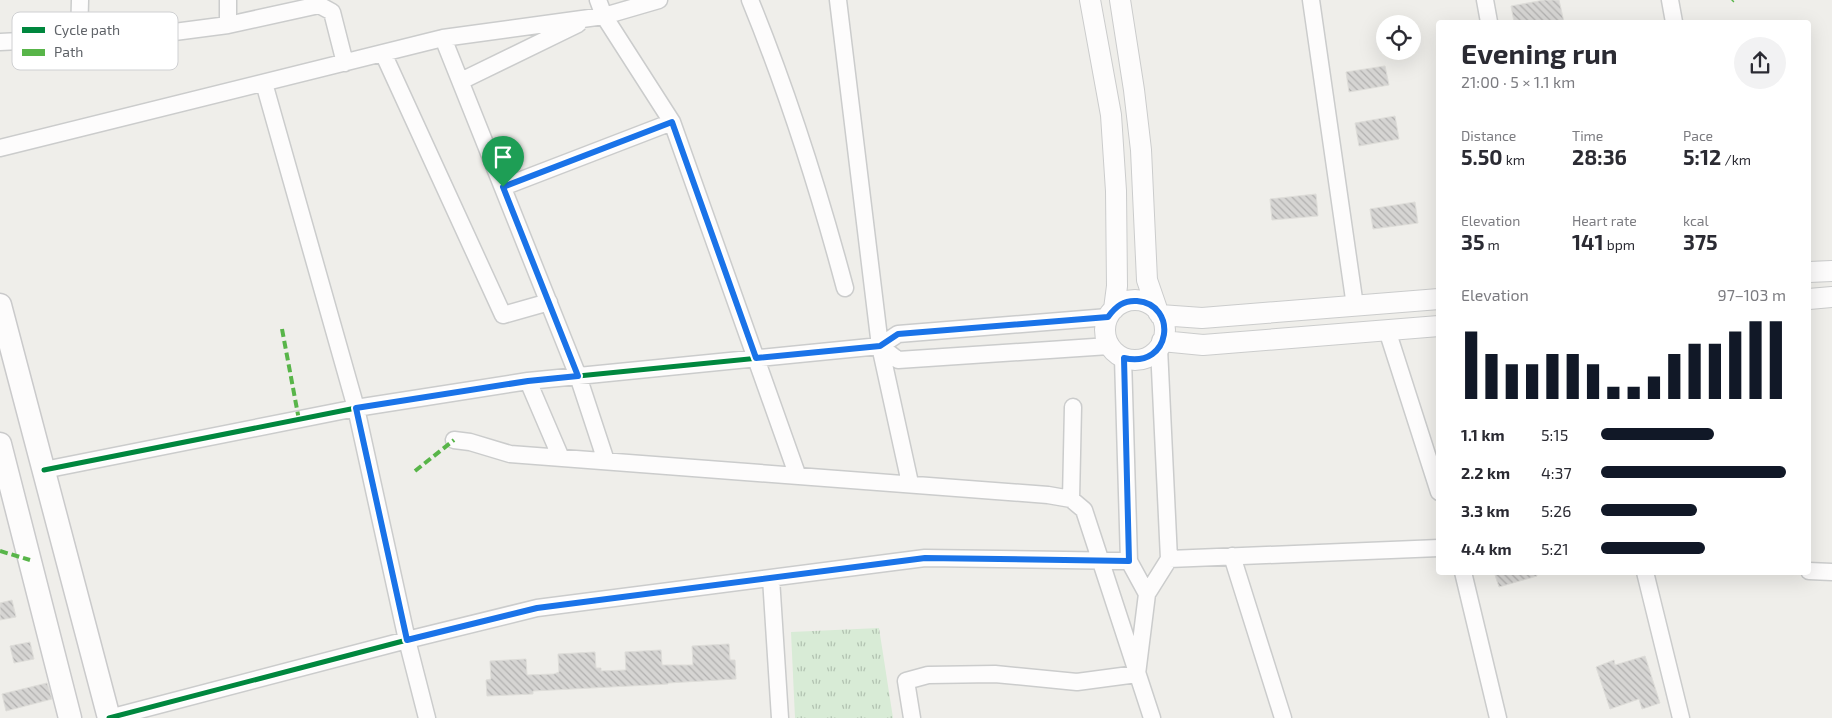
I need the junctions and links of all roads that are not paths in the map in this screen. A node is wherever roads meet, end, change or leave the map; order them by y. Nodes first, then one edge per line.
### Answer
1 (228, 0) edge
2 (598, 0) edge
3 (659, 0) edge
4 (750, 0) edge
5 (838, 0) edge
6 (1090, 0) edge
7 (1120, 0) edge
8 (1311, 0) edge
9 (1485, 0) edge
10 (1670, 0) edge
11 (598, 16) junction
12 (1489, 20) edge
13 (1674, 20) edge
14 (228, 26) junction
15 (178, 32) edge
16 (444, 38) junction
17 (383, 53) junction
18 (345, 63) junction
19 (461, 81) junction
20 (264, 83) junction
21 (672, 122) junction
22 (0, 148) edge
23 (503, 187) junction
24 (1832, 271) edge
25 (1811, 272) edge
26 (845, 288) dead end
27 (1832, 297) edge
28 (1436, 299) edge
29 (1811, 299) edge
30 (549, 302) junction
31 (0, 305) edge
32 (1355, 306) junction
33 (1111, 313) junction
34 (1159, 313) junction
35 (1436, 326) edge
36 (1387, 330) junction
37 (1160, 345) junction
38 (880, 346) junction
39 (1116, 352) junction
40 (756, 358) junction
41 (578, 376) junction
42 (528, 381) junction
43 (1073, 407) dead end
44 (356, 408) junction
45 (454, 440) dead end
46 (0, 444) edge
47 (561, 458) junction
48 (606, 461) junction
49 (3, 466) edge
50 (44, 470) junction
51 (797, 474) junction
52 (910, 483) junction
53 (1436, 483) edge
54 (1071, 499) junction
55 (1436, 548) edge
56 (1232, 556) junction
57 (1169, 559) junction
58 (1099, 560) junction
59 (1129, 561) junction
60 (1811, 571) edge
61 (1832, 572) edge
62 (1464, 575) edge
63 (1646, 575) edge
64 (771, 578) junction
65 (1148, 594) junction
66 (407, 640) junction
67 (1137, 674) junction
68 (70, 718) edge
69 (109, 718) edge
70 (427, 718) edge
71 (780, 718) edge
72 (912, 718) edge
73 (1152, 718) edge
74 (1283, 718) edge
75 (1498, 718) edge
76 (1681, 718) edge

1 - 14 street
2 - 11 street
3 - 11 street
4 - 26 street
5 - 38 street
6 - 33 street
7 - 34 street
8 - 32 street
9 - 12 street
10 - 13 street
11 - 16 street
11 - 19 street
11 - 21 street
14 - 15 street
14 - 18 street
16 - 17 street
16 - 19 street
17 - 18 street
17 - 30 street
18 - 20 street
19 - 23 street
20 - 22 street
20 - 44 street
21 - 23 street
21 - 40 street
23 - 30 street
24 - 25 street
27 - 29 street
28 - 32 street
30 - 41 street
31 - 50 main road
32 - 34 street
33 - 34 street
33 - 38 street
33 - 39 street
34 - 37 street
35 - 36 street
36 - 37 street
36 - 53 street
37 - 39 street
37 - 57 street
38 - 39 street
38 - 40 street
38 - 52 street
39 - 59 street
40 - 41 street
40 - 51 street
41 - 42 street
41 - 48 street
42 - 44 street
42 - 47 street
43 - 54 street
44 - 50 street
44 - 66 street
45 - 47 street
46 - 49 main road
47 - 48 street
48 - 51 street
49 - 68 main road
50 - 69 main road
51 - 52 street
52 - 54 street
54 - 58 street
55 - 56 street
56 - 57 street
56 - 74 street
57 - 65 street
58 - 59 street
58 - 64 street
58 - 67 street
59 - 65 street
60 - 61 street
62 - 75 street
63 - 76 street
64 - 66 street
64 - 71 street
65 - 67 street
66 - 69 street
66 - 70 street
67 - 72 street
67 - 73 street

